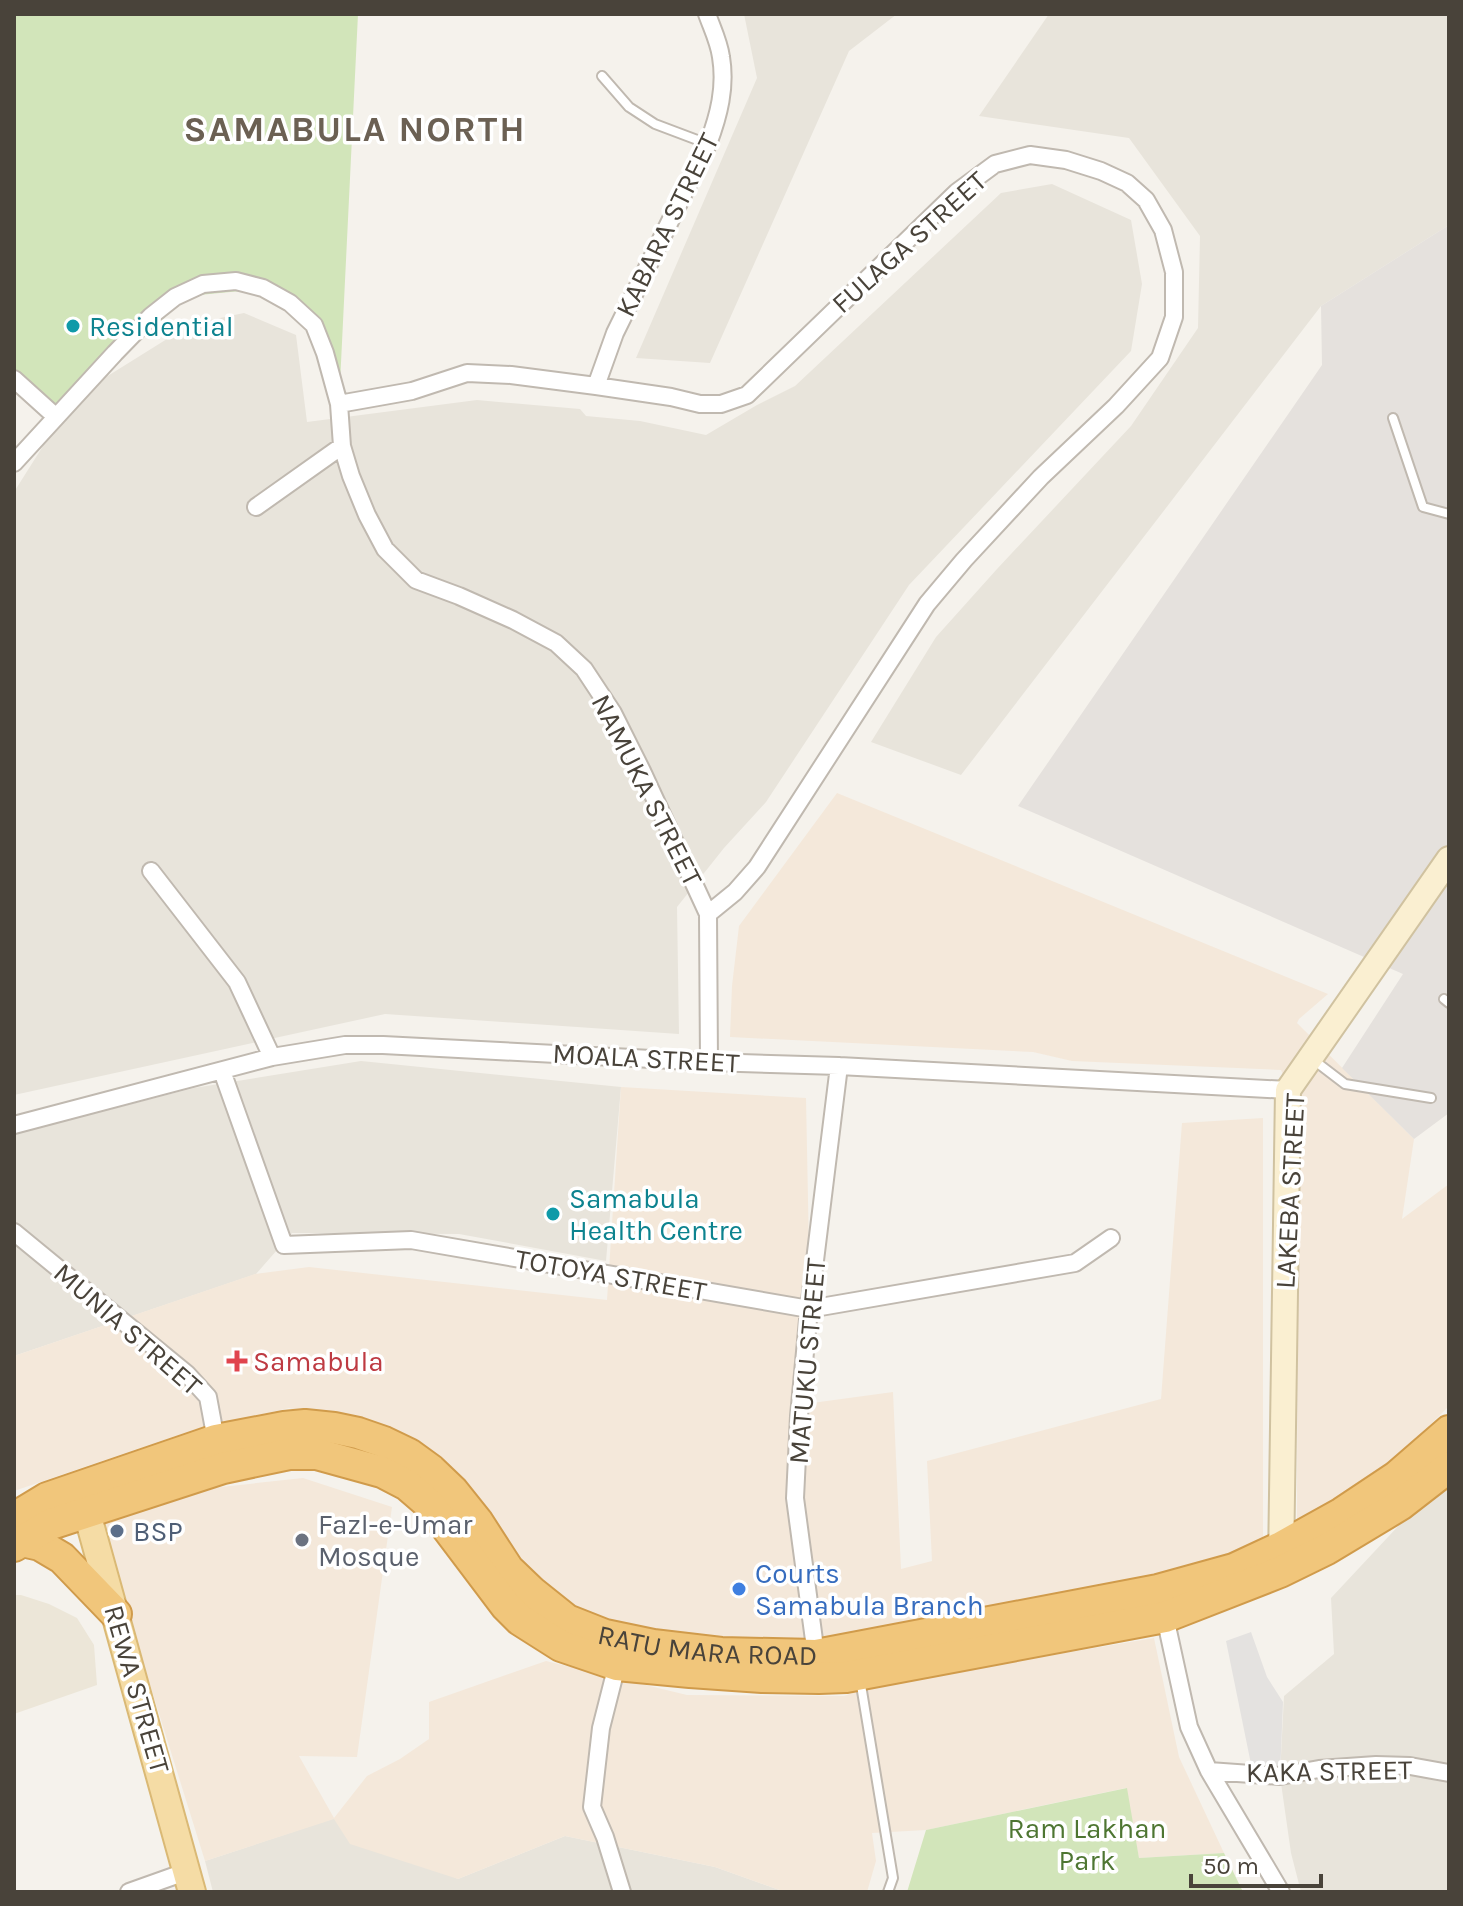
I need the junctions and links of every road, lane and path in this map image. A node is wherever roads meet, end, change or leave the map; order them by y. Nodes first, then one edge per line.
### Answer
1 (707, 14) edge
2 (602, 76) dead end
3 (708, 144) junction
4 (14, 379) edge
5 (596, 386) junction
6 (339, 404) junction
7 (55, 416) junction
8 (1393, 418) dead end
9 (342, 446) junction
10 (14, 463) edge
11 (256, 507) dead end
12 (1449, 514) edge
13 (1449, 859) edge
14 (151, 871) dead end
15 (708, 914) junction
16 (272, 1057) junction
17 (1311, 1058) junction
18 (709, 1062) junction
19 (839, 1066) junction
20 (222, 1071) junction
21 (1288, 1090) junction
22 (1431, 1098) dead end
23 (14, 1125) edge
24 (14, 1232) edge
25 (1111, 1238) dead end
26 (809, 1309) junction
27 (1449, 1431) edge
28 (219, 1454) junction
29 (1449, 1467) edge
30 (83, 1499) junction
31 (17, 1535) edge
32 (1280, 1560) junction
33 (1161, 1604) junction
34 (116, 1614) junction
35 (816, 1655) junction
36 (617, 1665) junction
37 (859, 1674) junction
38 (1209, 1771) junction
39 (1449, 1773) edge
40 (190, 1881) edge
41 (129, 1892) edge
42 (622, 1892) edge
43 (888, 1892) edge
44 (1281, 1892) edge

1 - 3 street, KABARA STREET
2 - 3 lane
3 - 5 street, KABARA STREET
4 - 7 street
5 - 6 street, FULAGA STREET
5 - 15 street, FULAGA STREET
6 - 7 street, NAMUKA STREET
6 - 9 street, NAMUKA STREET
7 - 10 street, NAMUKA STREET
8 - 12 lane
9 - 11 street
9 - 15 street, NAMUKA STREET
13 - 17 main road, LAKEBA STREET
14 - 16 street
15 - 18 street, NAMUKA STREET
16 - 18 street, MOALA STREET
16 - 20 street, MOALA STREET
17 - 21 main road, LAKEBA STREET
17 - 22 lane
18 - 19 street, MOALA STREET
19 - 21 street, MOALA STREET
19 - 26 street, MATUKU STREET
20 - 23 street, MOALA STREET
20 - 26 street, TOTOYA STREET
21 - 32 main road, LAKEBA STREET
24 - 28 street, MUNIA STREET
25 - 26 street, TOTOYA STREET
26 - 35 street, MATUKU STREET
27 - 32 highway, RATU MARA ROAD
28 - 30 highway, RATU MARA ROAD
28 - 35 highway, RATU MARA ROAD
28 - 36 highway, RATU MARA ROAD
29 - 32 highway, RATU MARA ROAD
30 - 31 highway, RATU MARA ROAD
30 - 34 main road, REWA STREET
31 - 34 highway
32 - 33 highway, RATU MARA ROAD
33 - 35 highway, RATU MARA ROAD
33 - 37 highway, RATU MARA ROAD
33 - 38 street
34 - 40 main road, REWA STREET
36 - 37 highway, RATU MARA ROAD
36 - 42 street
37 - 43 lane
38 - 39 street, KAKA STREET
38 - 44 street
40 - 41 street

